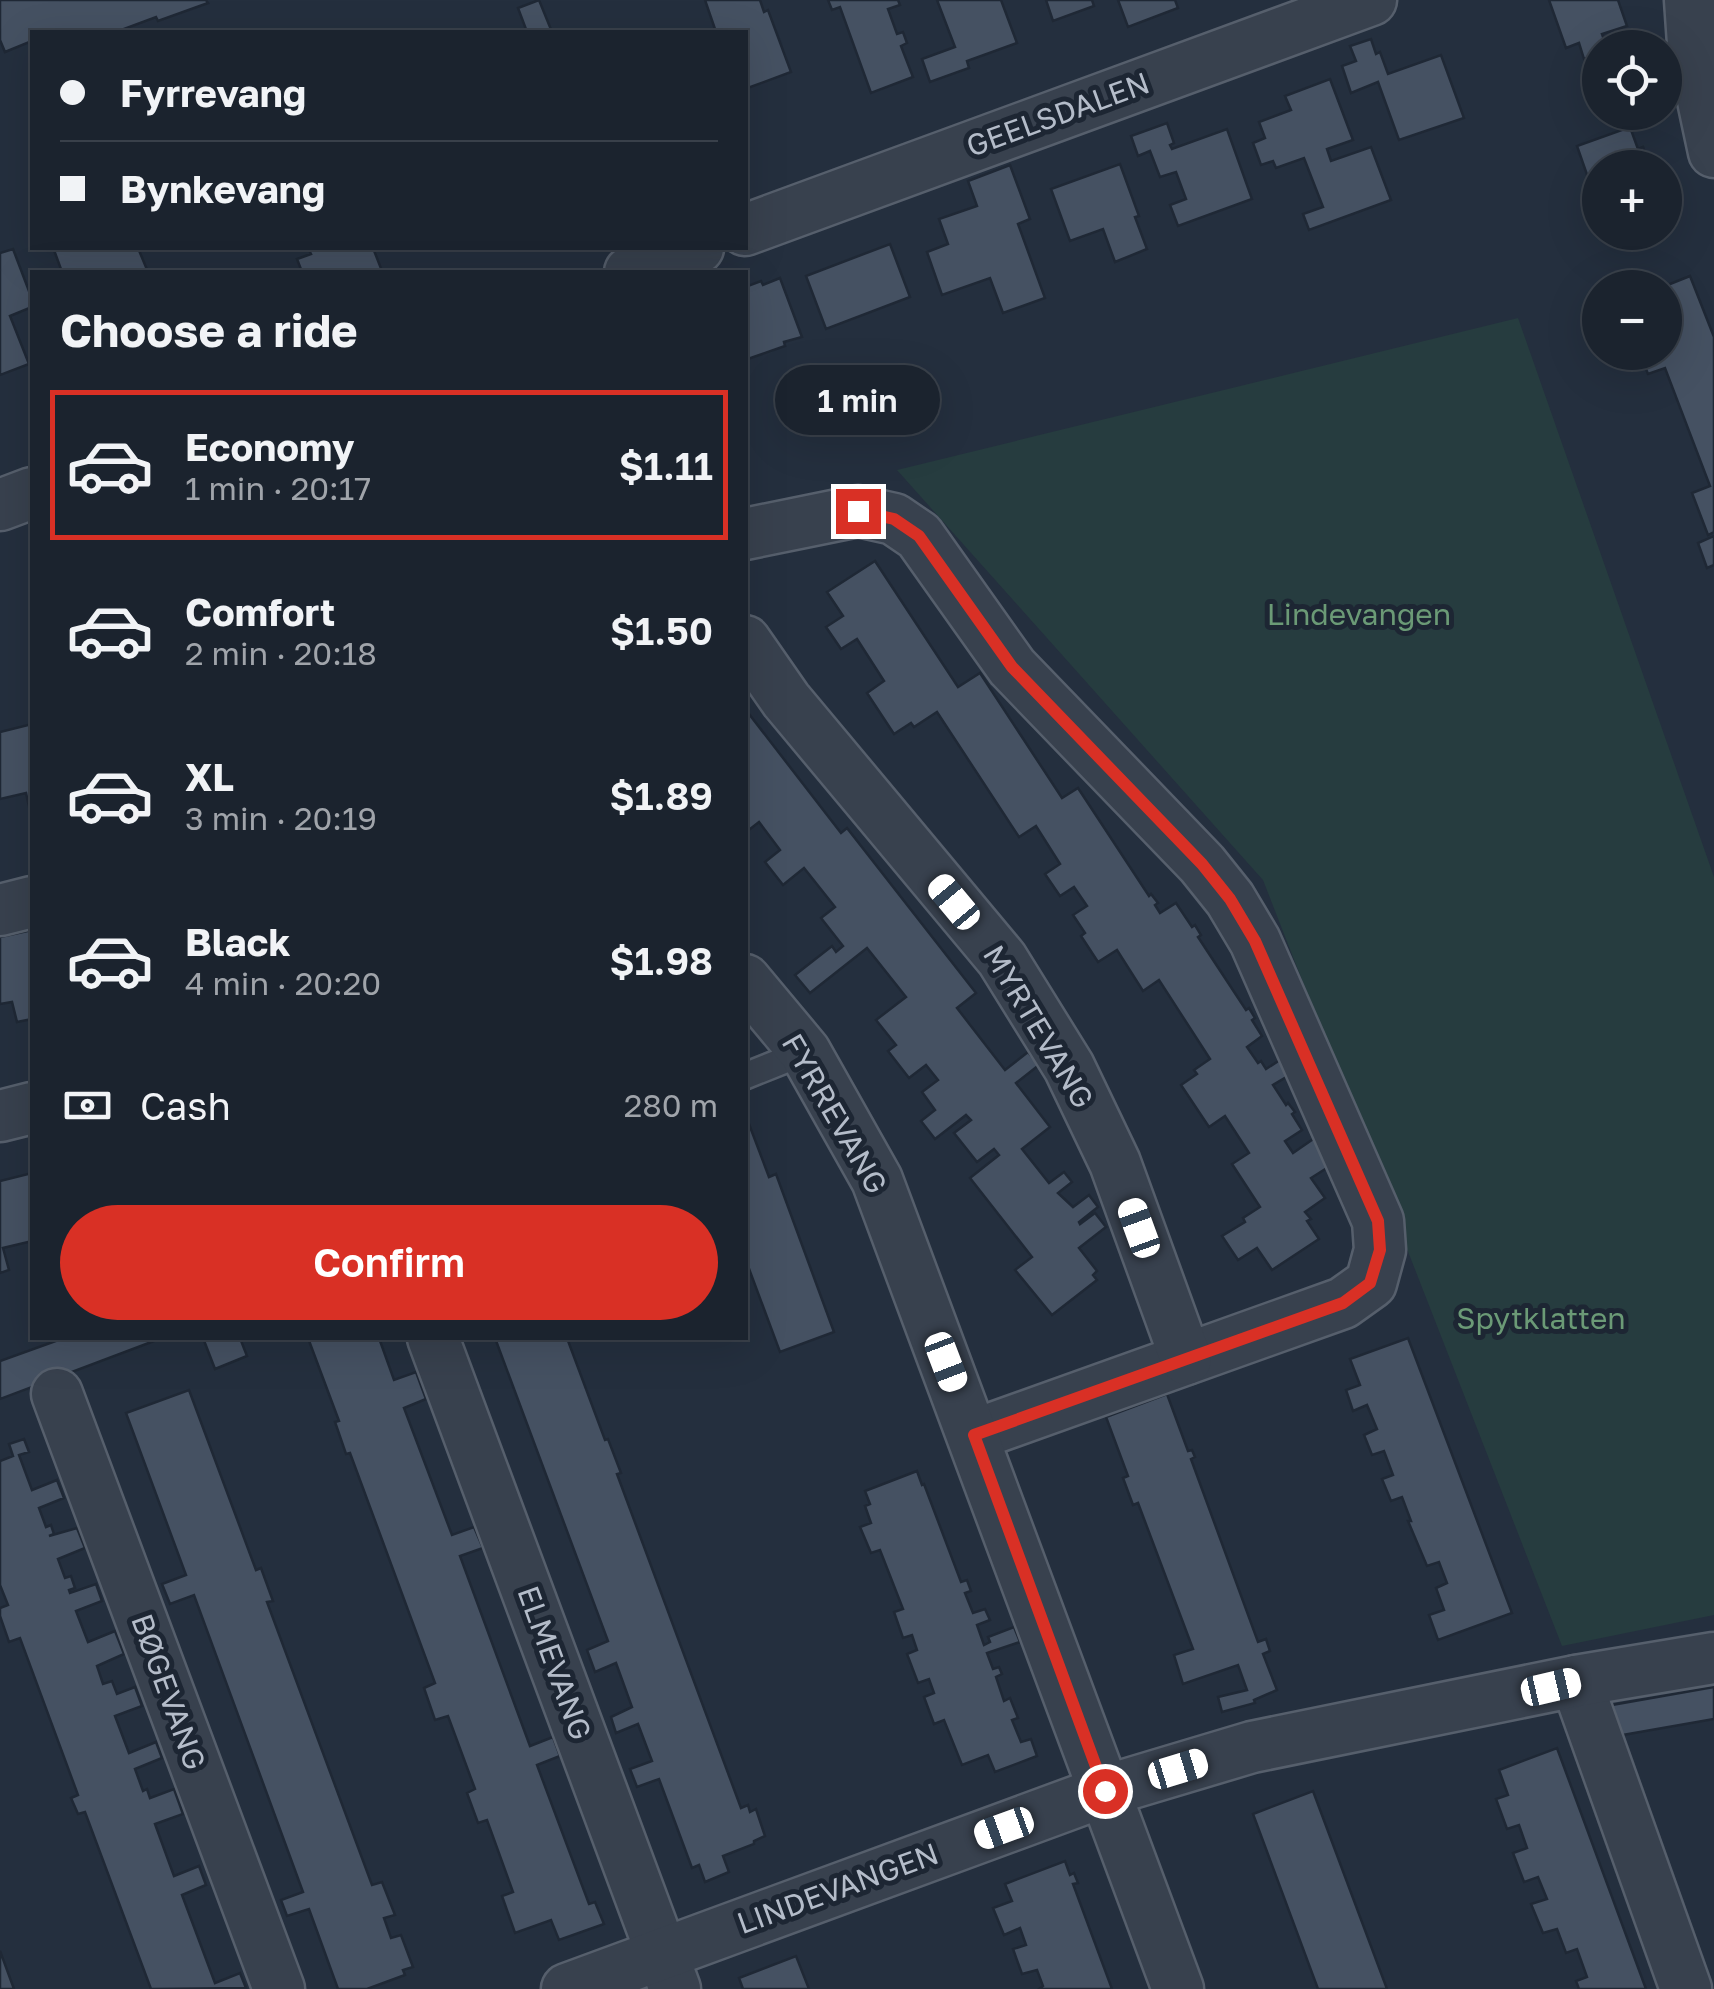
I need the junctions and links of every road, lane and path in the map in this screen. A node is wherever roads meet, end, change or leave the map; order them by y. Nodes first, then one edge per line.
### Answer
1 (1371, 0) edge
2 (1690, 0) edge
3 (1714, 152) edge
4 (748, 229) edge
5 (692, 250) edge
6 (636, 270) edge
7 (30, 495) edge
8 (0, 506) edge
9 (748, 533) edge
10 (748, 644) edge
11 (30, 902) edge
12 (0, 910) edge
13 (748, 984) edge
14 (805, 1052) junction
15 (748, 1075) edge
16 (30, 1108) edge
17 (0, 1116) edge
18 (434, 1340) edge
19 (1186, 1359) junction
20 (57, 1394) dead end
21 (974, 1435) junction
22 (1714, 1658) edge
23 (1576, 1681) junction
24 (1105, 1791) junction
25 (669, 1971) edge
26 (278, 1989) edge
27 (567, 1989) edge
28 (1178, 1989) edge
29 (1686, 1989) edge

1 - 4 street, GEELSDALEN
2 - 3 street
5 - 6 street
7 - 8 street
9 - 19 street
10 - 19 street, MYRTEVANG
11 - 12 street
13 - 14 street, FYRREVANG
14 - 15 lane
14 - 21 street, FYRREVANG
16 - 17 street
18 - 25 street, ELMEVANG
19 - 21 street
20 - 26 street, BØGEVANG
21 - 24 street, FYRREVANG
22 - 23 street, LINDEVANGEN
23 - 24 street, LINDEVANGEN
23 - 29 street
24 - 25 street, LINDEVANGEN
24 - 28 street, FYRREVANG
25 - 27 street, LINDEVANGEN

